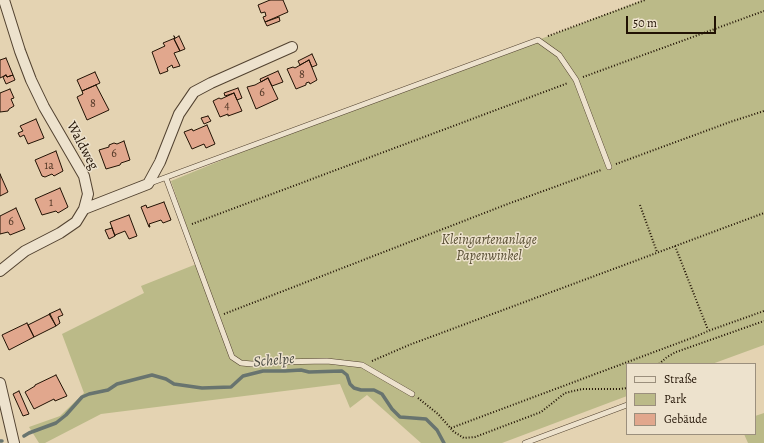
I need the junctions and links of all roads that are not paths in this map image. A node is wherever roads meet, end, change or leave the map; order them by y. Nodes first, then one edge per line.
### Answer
1 (4, 0) edge
2 (292, 47) dead end
3 (609, 167) road end
4 (166, 178) junction
5 (148, 184) junction
6 (84, 209) junction
7 (0, 271) edge
8 (0, 383) edge
9 (412, 394) road end
10 (626, 405) edge
11 (14, 443) edge
12 (525, 443) edge

1 - 6 street, Waldweg
2 - 5 street
3 - 4 lane
4 - 5 lane
4 - 9 lane
5 - 6 street
6 - 7 street, Waldweg
8 - 11 street
10 - 12 lane

